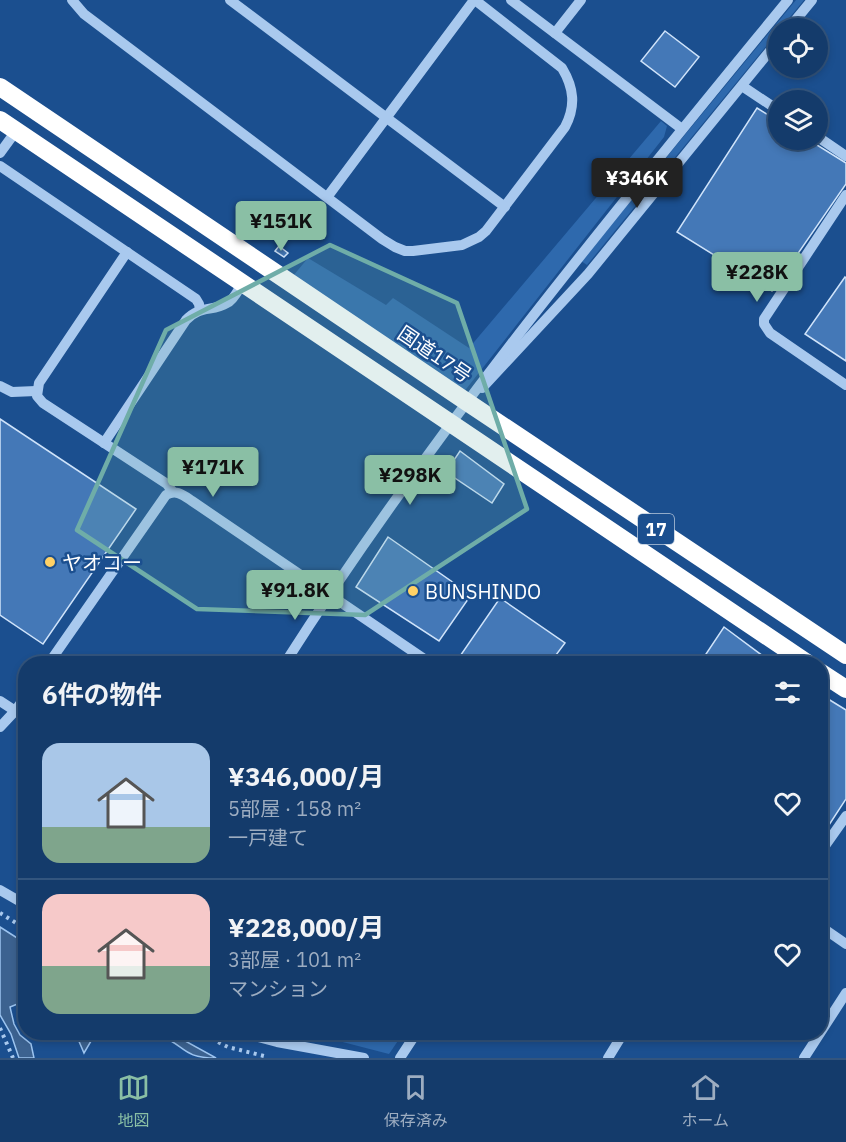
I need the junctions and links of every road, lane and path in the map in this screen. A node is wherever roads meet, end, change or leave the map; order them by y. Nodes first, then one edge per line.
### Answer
1 (72, 0) edge
2 (230, 0) edge
3 (474, 0) edge
4 (510, 0) edge
5 (581, 0) edge
6 (788, 0) edge
7 (812, 0) edge
8 (797, 18) edge
9 (555, 33) junction
10 (768, 54) edge
11 (742, 86) junction
12 (0, 87) edge
13 (768, 103) edge
14 (387, 117) junction
15 (0, 120) edge
16 (682, 129) junction
17 (16, 131) junction
18 (828, 143) edge
19 (0, 153) edge
20 (846, 156) edge
21 (0, 166) edge
22 (846, 195) edge
23 (328, 196) junction
24 (505, 207) junction
25 (127, 252) junction
26 (242, 284) junction
27 (200, 310) junction
28 (846, 384) edge
29 (0, 386) edge
30 (36, 391) junction
31 (466, 402) junction
32 (451, 424) junction
33 (104, 443) junction
34 (172, 491) junction
35 (329, 593) junction
36 (846, 655) edge
37 (54, 656) edge
38 (289, 656) edge
39 (420, 656) edge
40 (797, 656) edge
41 (828, 677) edge
42 (846, 689) edge
43 (0, 701) edge
44 (18, 707) edge
45 (15, 711) junction
46 (18, 713) edge
47 (0, 727) edge
48 (846, 816) edge
49 (828, 842) edge
50 (0, 890) edge
51 (18, 900) edge
52 (0, 913) edge
53 (18, 924) edge
54 (828, 932) edge
55 (846, 944) edge
56 (846, 993) edge
57 (828, 1021) edge
58 (0, 1028) edge
59 (270, 1040) edge
60 (412, 1040) edge
61 (619, 1040) edge
62 (816, 1040) edge
63 (13, 1058) edge
64 (364, 1058) edge
65 (400, 1058) edge
66 (608, 1058) edge
67 (804, 1058) edge

1 - 23 street
2 - 14 street
3 - 14 street
3 - 24 street
4 - 9 street
5 - 9 street
6 - 16 street
7 - 8 street
9 - 16 street
10 - 11 street
11 - 13 street
11 - 31 street
12 - 31 highway, 国道17号 / 17
14 - 23 street
14 - 24 street
15 - 17 highway, 17
16 - 31 street
17 - 19 street
17 - 26 highway, 17
18 - 20 street
21 - 25 street
22 - 28 street
23 - 24 street
25 - 27 street
25 - 30 street
26 - 27 street
26 - 32 highway, 17
27 - 33 street
29 - 30 street
30 - 33 street
31 - 32 street
31 - 36 highway, 国道17号 / 17
32 - 35 street
32 - 40 highway, 17
33 - 34 street
34 - 35 street
34 - 37 street
35 - 38 street
35 - 39 street
41 - 42 highway
43 - 45 street
44 - 45 street
45 - 46 street
45 - 47 street
48 - 49 street
50 - 51 street
52 - 53 path
54 - 55 street
56 - 57 street
58 - 63 path
59 - 64 street
60 - 65 street
61 - 66 street
62 - 67 street

